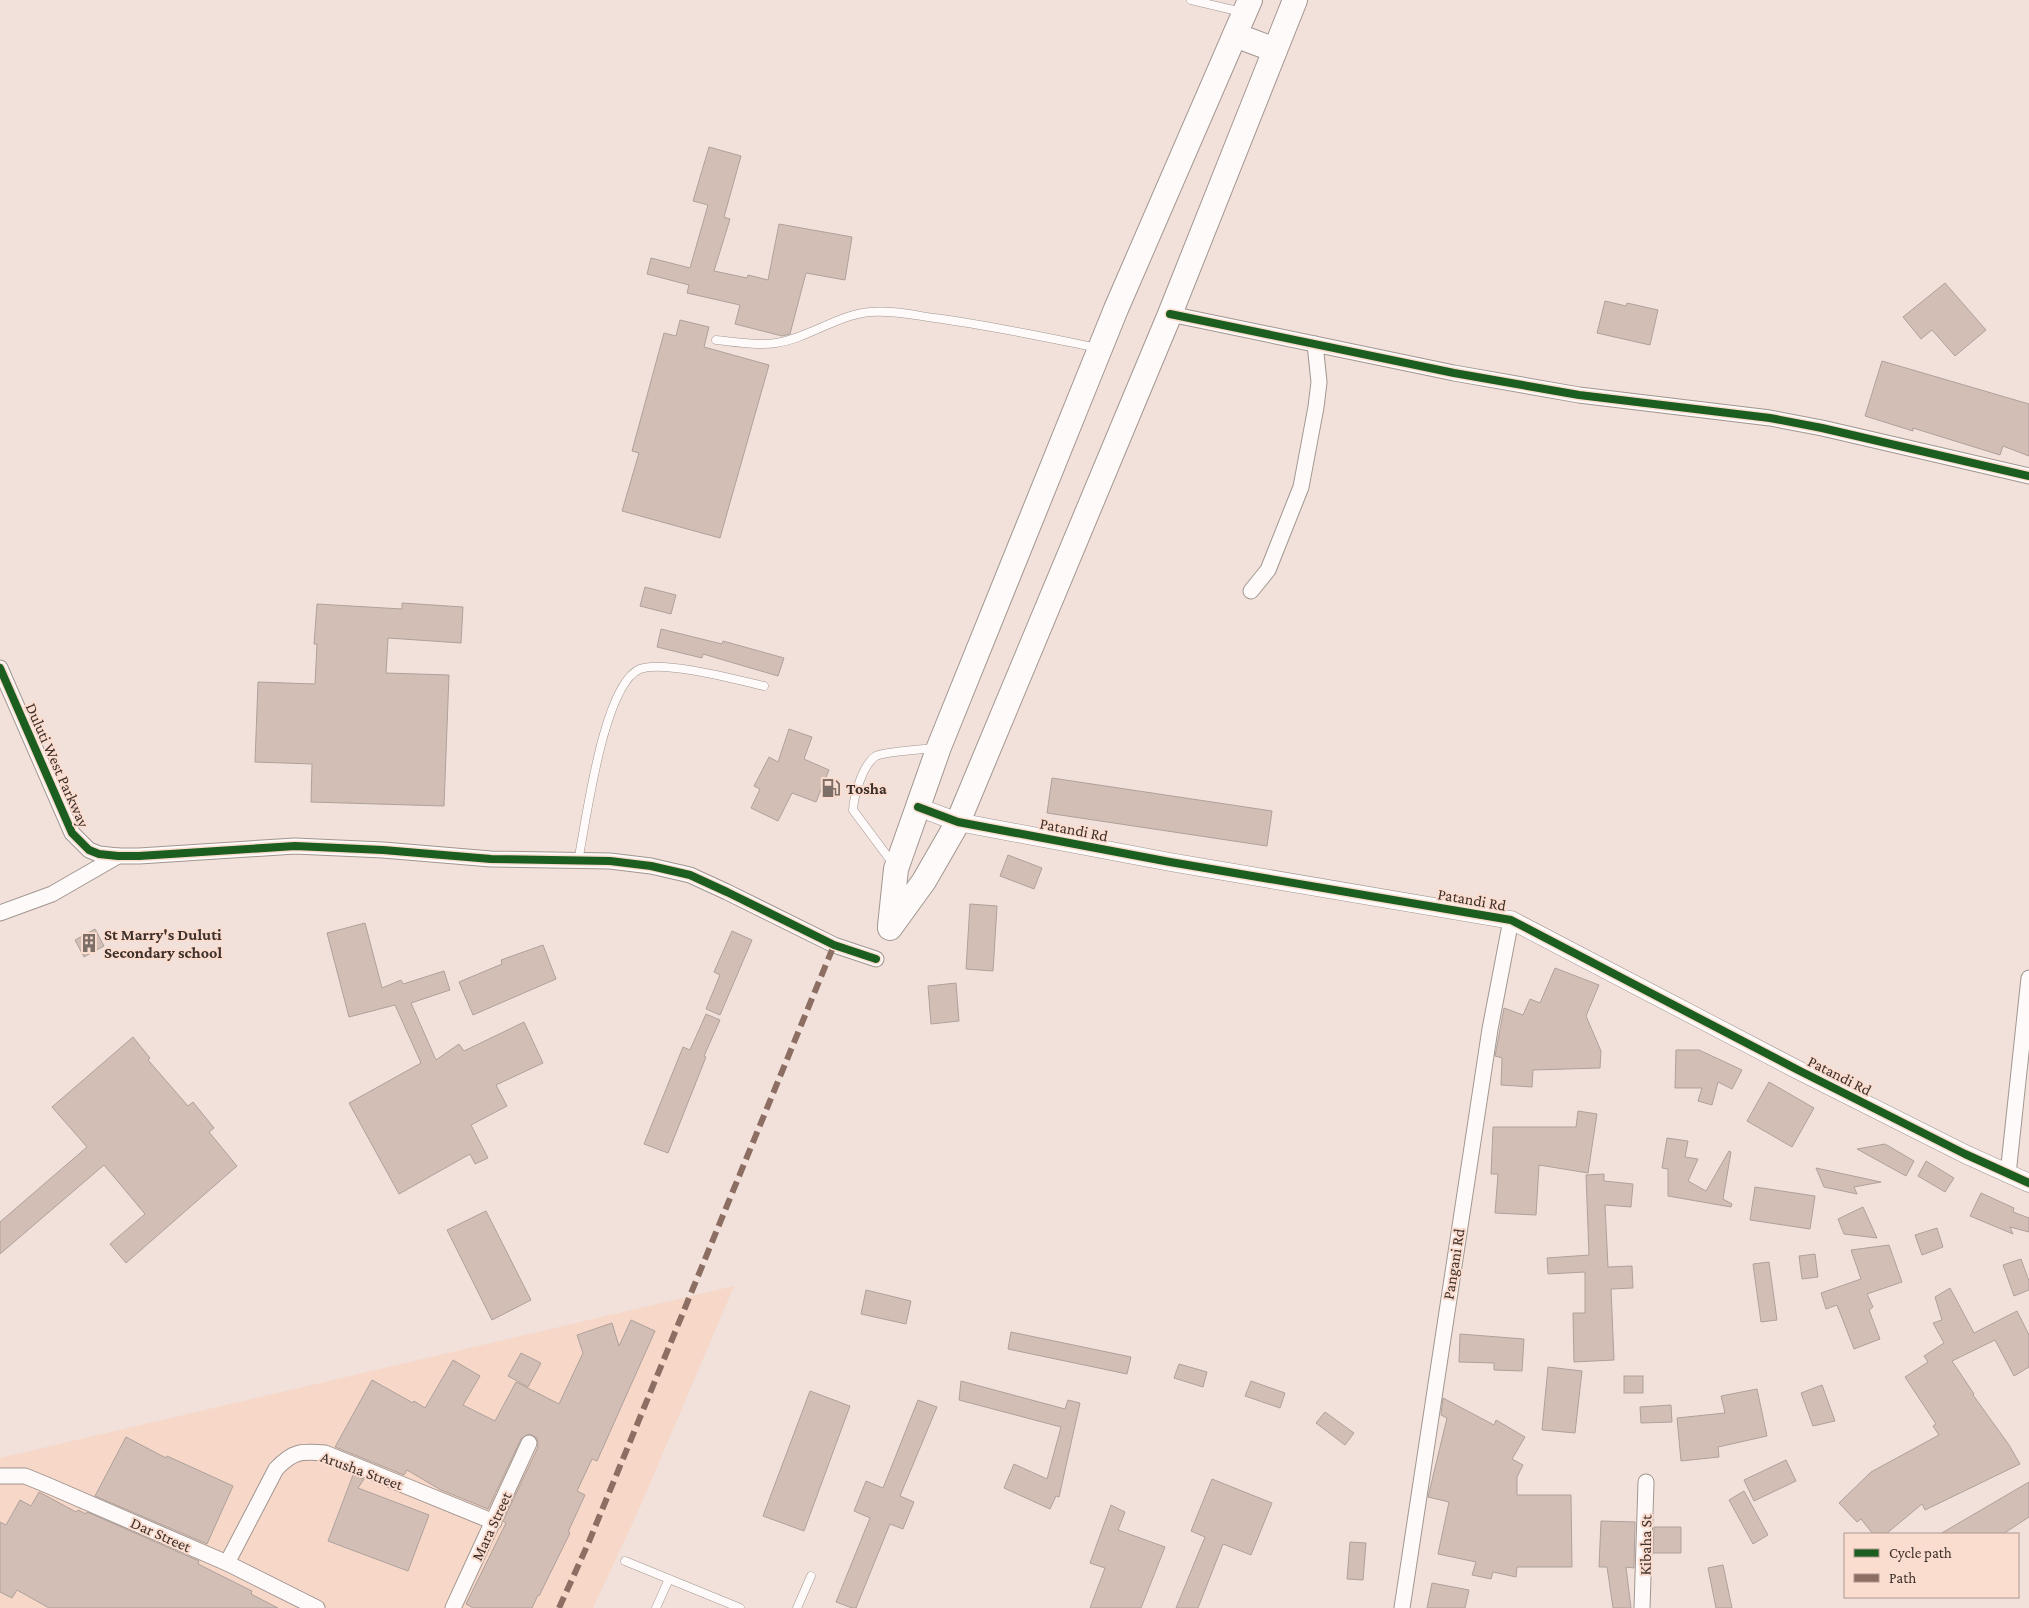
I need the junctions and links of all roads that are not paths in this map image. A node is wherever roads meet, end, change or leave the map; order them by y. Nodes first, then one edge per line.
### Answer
1 (1191, 0) edge
2 (1296, 0) edge
3 (1247, 6) edge
4 (1235, 35) junction
5 (1275, 50) junction
6 (1170, 314) junction
7 (716, 340) dead end
8 (1315, 344) junction
9 (1100, 348) junction
10 (2029, 476) edge
11 (1251, 591) dead end
12 (0, 668) edge
13 (764, 686) dead end
14 (939, 747) junction
15 (918, 807) junction
16 (958, 822) junction
17 (118, 856) junction
18 (578, 861) junction
19 (896, 869) junction
20 (0, 912) edge
21 (1511, 920) junction
22 (876, 960) dead end
23 (2029, 978) edge
24 (2008, 1174) junction
25 (2029, 1183) edge
26 (529, 1443) dead end
27 (0, 1476) edge
28 (1646, 1482) dead end
29 (494, 1522) junction
30 (625, 1561) dead end
31 (227, 1563) junction
32 (811, 1576) dead end
33 (669, 1579) junction
34 (317, 1608) edge
35 (453, 1608) edge
36 (656, 1608) edge
37 (740, 1608) edge
38 (797, 1608) edge
39 (1402, 1608) edge
40 (1642, 1608) edge

1 - 3 lane
2 - 5 highway
3 - 4 highway
4 - 5 highway
4 - 9 highway
5 - 6 highway
6 - 8 street
6 - 16 highway
7 - 9 lane
8 - 10 street
8 - 11 street
9 - 14 highway
12 - 17 street, Duluti West Parkway
13 - 18 lane
14 - 15 highway
14 - 19 lane
15 - 16 street, Patandi Rd
15 - 19 highway
16 - 19 highway
16 - 21 street, Patandi Rd
17 - 18 street, Duluti West Parkway
17 - 20 street
18 - 22 street, Duluti West Parkway
21 - 24 street, Patandi Rd
21 - 39 street, Pangani Rd
23 - 24 street
24 - 25 street, Patandi Rd
26 - 29 street, Mara Street
27 - 31 street, Dar Street
28 - 40 street, Kibaha St
29 - 31 street, Arusha Street
29 - 35 street, Mara Street
30 - 33 lane
31 - 34 street, Dar Street
32 - 38 lane
33 - 36 lane
33 - 37 lane

